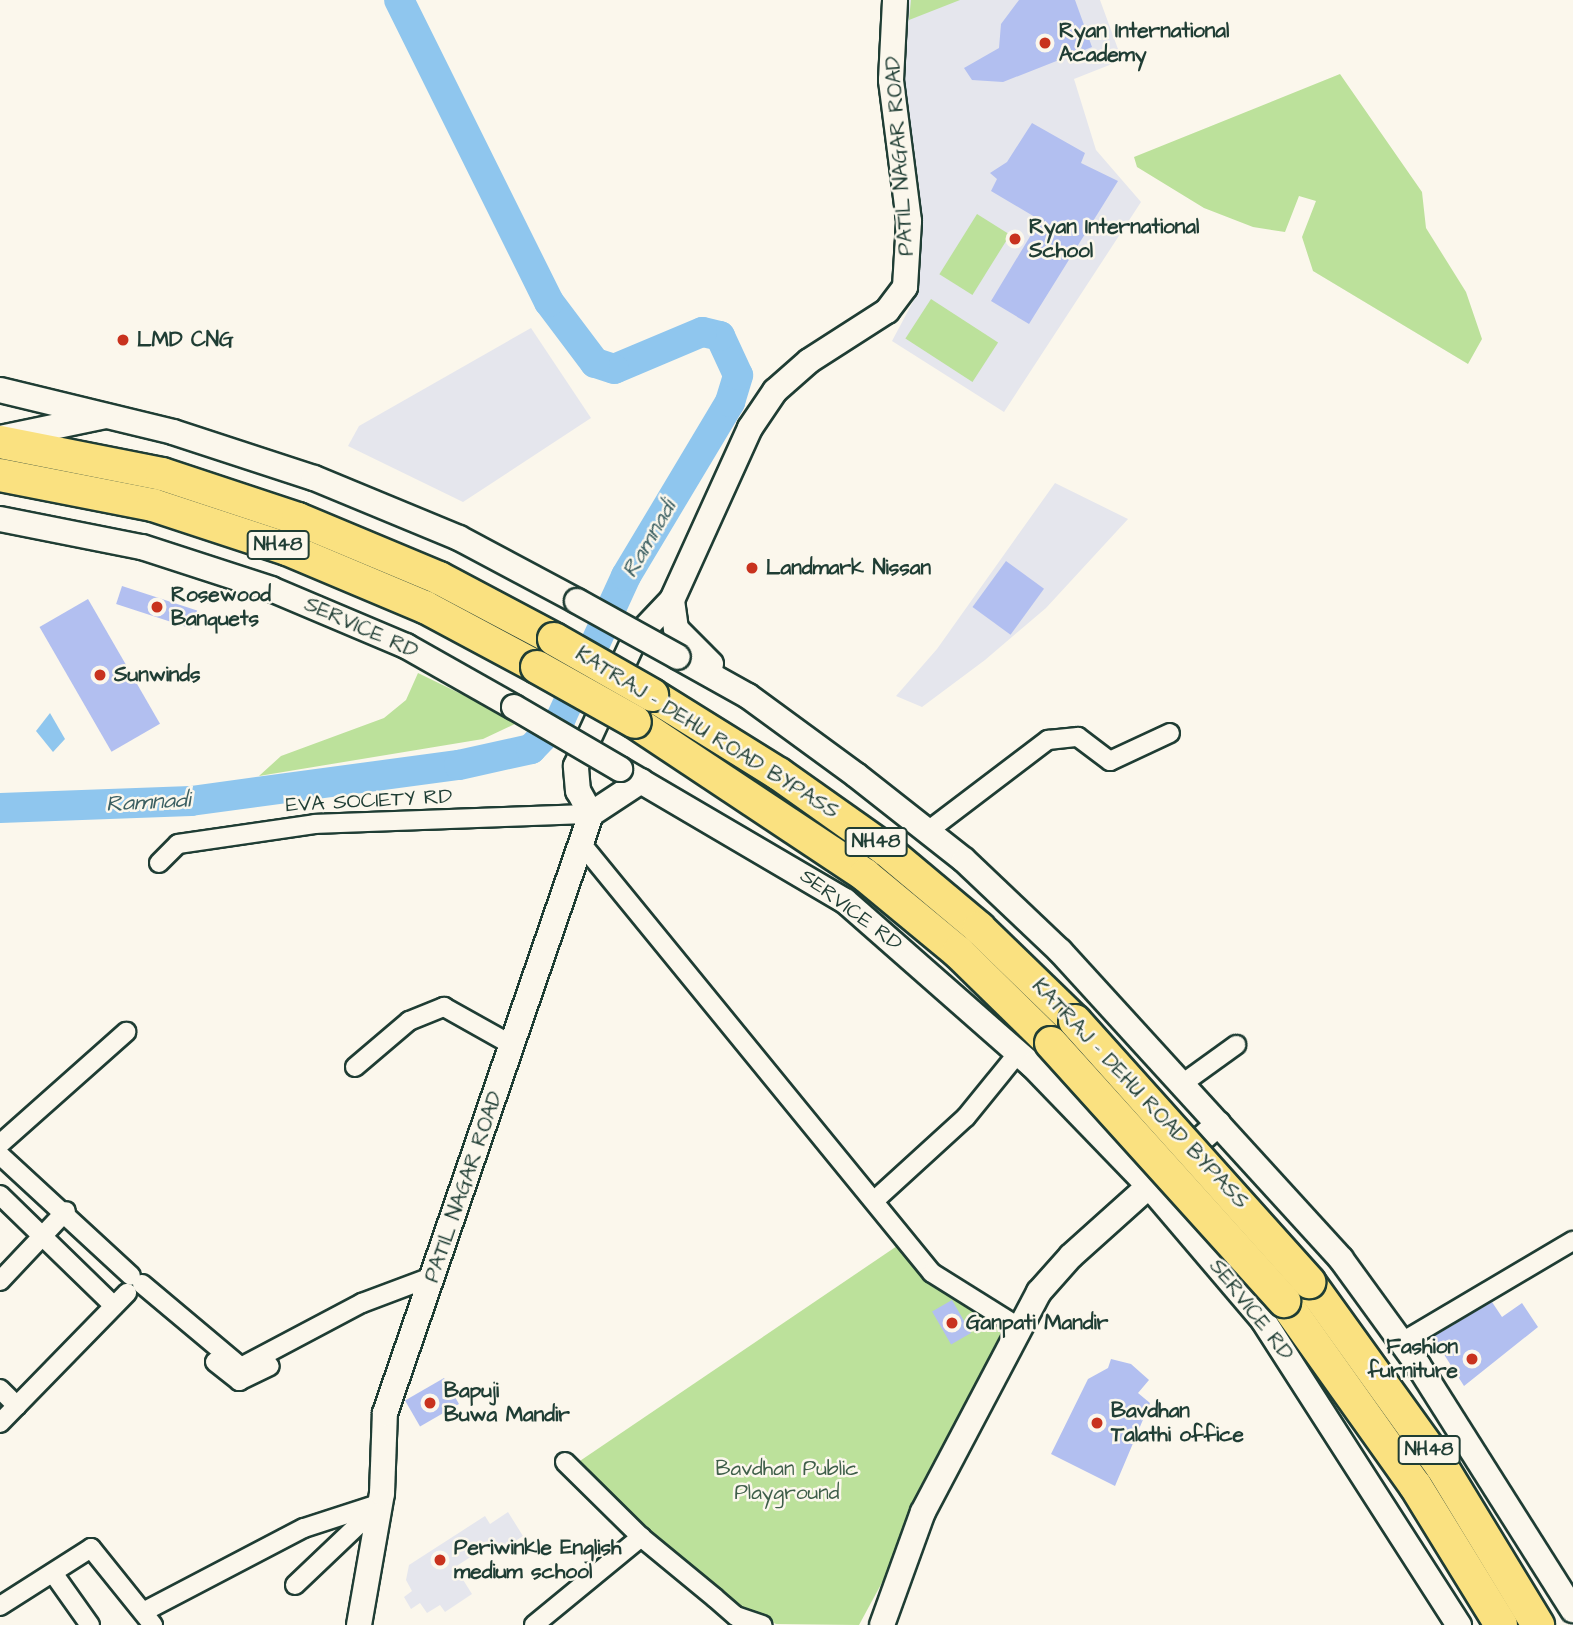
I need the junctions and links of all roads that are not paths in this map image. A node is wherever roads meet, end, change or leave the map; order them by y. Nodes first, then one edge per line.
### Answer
1 (890, 6) edge
2 (0, 390) edge
3 (110, 415) junction
4 (0, 440) edge
5 (0, 475) edge
6 (0, 519) edge
7 (672, 600) junction
8 (709, 672) junction
9 (1170, 733) dead end
10 (631, 775) junction
11 (591, 814) junction
12 (928, 831) junction
13 (580, 842) junction
14 (159, 863) dead end
15 (126, 1032) dead end
16 (512, 1045) junction
17 (1236, 1045) dead end
18 (1018, 1053) junction
19 (355, 1067) dead end
20 (1182, 1084) junction
21 (1218, 1124) junction
22 (0, 1144) edge
23 (0, 1157) edge
24 (1150, 1187) junction
25 (0, 1195) edge
26 (875, 1200) junction
27 (62, 1215) junction
28 (42, 1237) junction
29 (1573, 1241) edge
30 (434, 1276) junction
31 (0, 1281) edge
32 (133, 1285) junction
33 (114, 1306) junction
34 (1020, 1328) junction
35 (1402, 1342) junction
36 (0, 1389) edge
37 (17, 1406) junction
38 (0, 1423) edge
39 (565, 1462) dead end
40 (379, 1511) junction
41 (641, 1537) junction
42 (52, 1573) junction
43 (295, 1585) dead end
44 (0, 1606) edge
45 (1573, 1610) edge
46 (149, 1618) edge
47 (90, 1625) edge
48 (359, 1625) edge
49 (534, 1625) edge
50 (762, 1625) edge
51 (882, 1625) edge
52 (1459, 1625) edge
53 (1501, 1625) edge
54 (1538, 1625) edge

1 - 7 street, PATIL NAGAR ROAD
2 - 3 street
3 - 4 street
3 - 8 street, bridge
4 - 54 highway, KATRAJ - DEHU ROAD BYPASS / NH48, bridge
5 - 53 highway, KATRAJ - DEHU ROAD BYPASS / NH48, bridge
6 - 10 street, SERVICE RD, bridge
7 - 8 street
7 - 11 street, PATIL NAGAR ROAD
8 - 12 street
9 - 12 street
10 - 11 street
10 - 18 street, SERVICE RD
11 - 13 street, PATIL NAGAR ROAD
11 - 14 street, EVA SOCIETY RD
12 - 20 street
13 - 16 street, PATIL NAGAR ROAD
13 - 26 street
15 - 22 street
16 - 19 street
16 - 30 street, PATIL NAGAR ROAD
17 - 20 street
18 - 24 street, SERVICE RD
18 - 26 street
20 - 21 street
21 - 24 street
21 - 35 street
23 - 27 street
24 - 34 street
24 - 52 street, SERVICE RD
25 - 28 street
26 - 34 street
27 - 28 street
27 - 32 street
28 - 31 street
28 - 33 street
29 - 35 street
30 - 32 street
30 - 40 street, PATIL NAGAR ROAD
32 - 33 street
33 - 37 street
34 - 51 street
35 - 45 street
36 - 37 street
37 - 38 street
39 - 41 street
40 - 43 street
40 - 46 street
40 - 48 street, PATIL NAGAR ROAD
41 - 49 street
41 - 50 street
42 - 44 street
42 - 46 street
42 - 47 street

